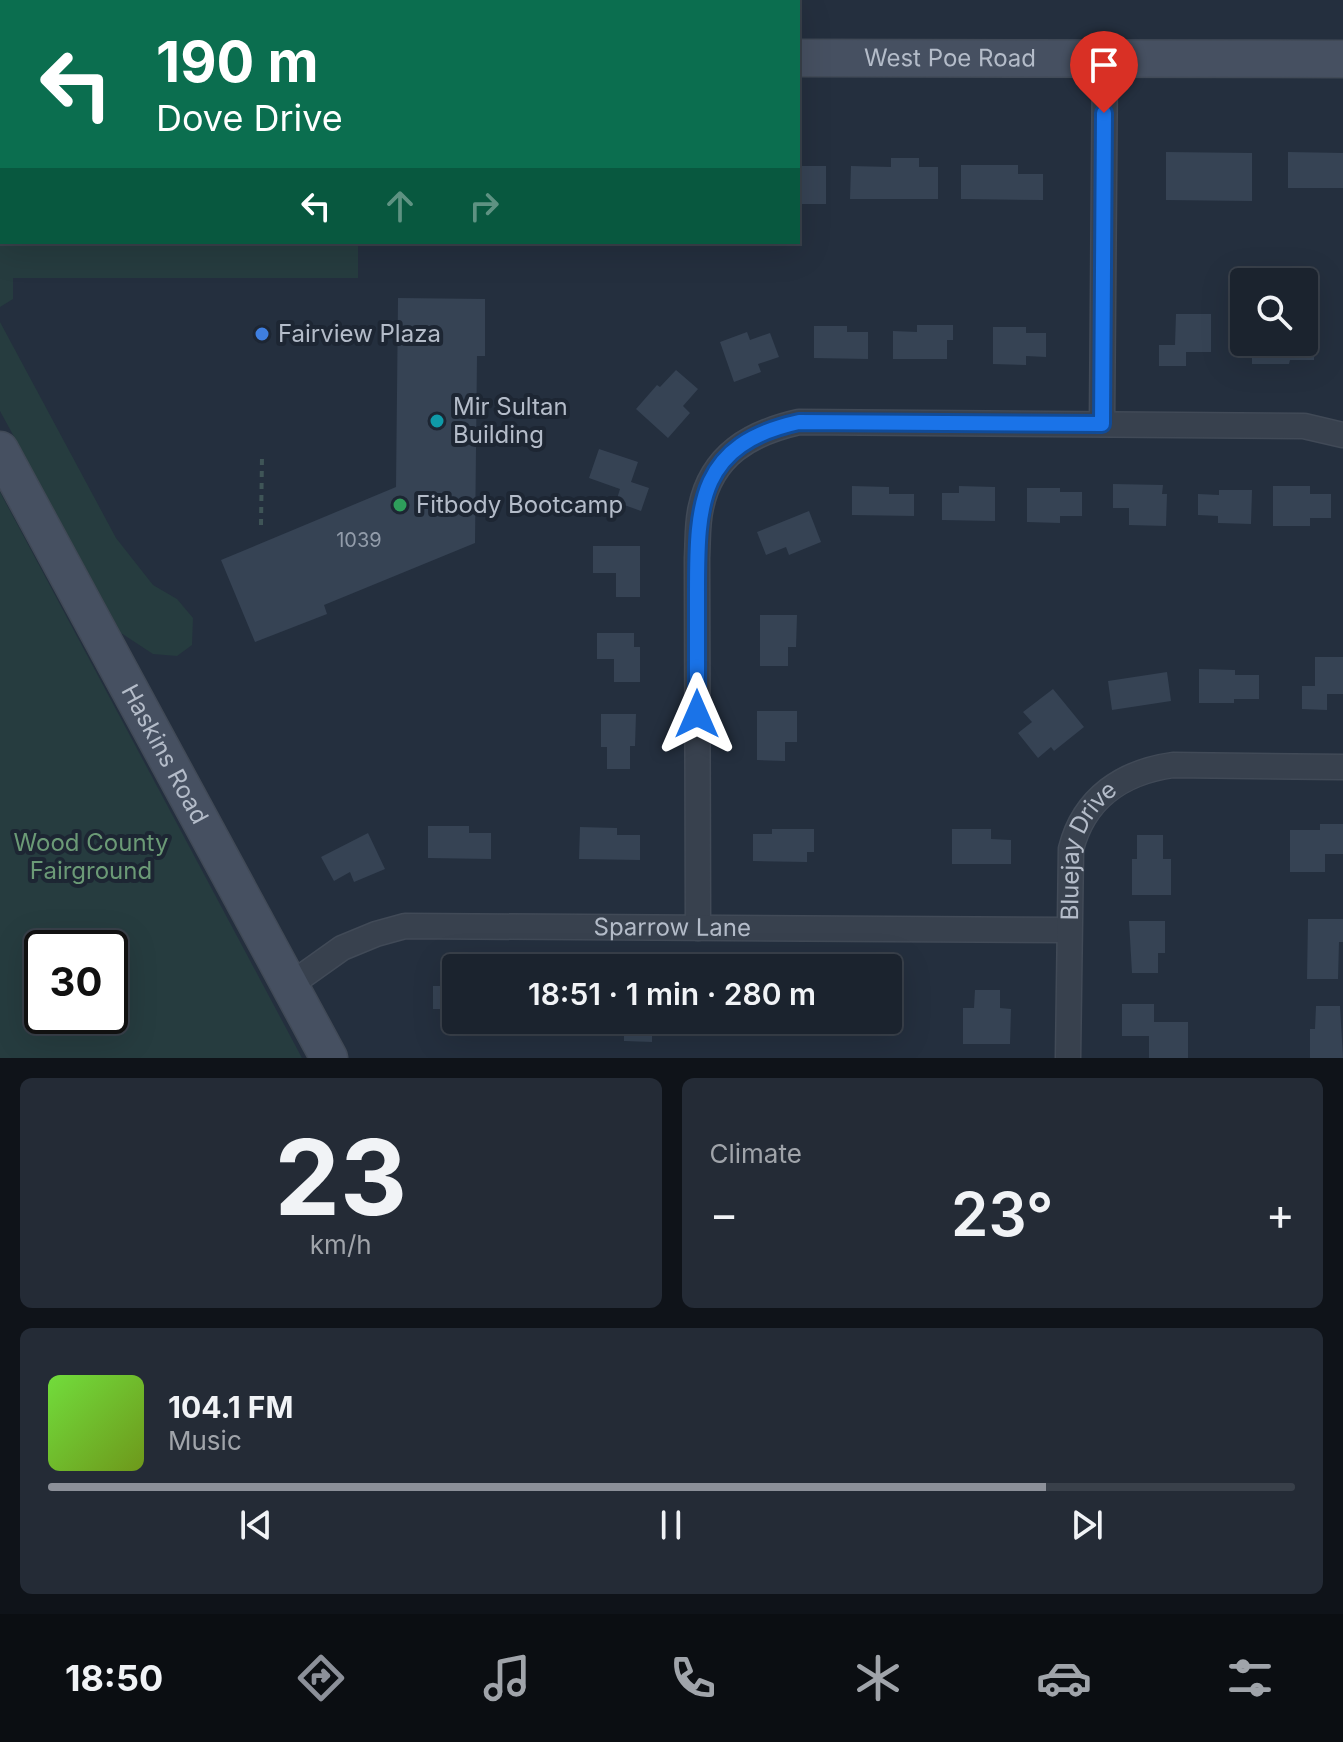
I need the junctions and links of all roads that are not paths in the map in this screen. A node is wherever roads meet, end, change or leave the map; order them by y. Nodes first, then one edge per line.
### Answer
1 (1105, 57) junction
2 (800, 58) edge
3 (1343, 59) edge
4 (1102, 424) junction
5 (1343, 435) edge
6 (0, 450) edge
7 (1343, 767) edge
8 (698, 928) junction
9 (1069, 930) junction
10 (290, 985) junction
11 (329, 1058) edge
12 (1068, 1058) edge

1 - 2 main road, West Poe Road
1 - 3 main road, West Poe Road
1 - 4 street
4 - 5 street
4 - 8 street
6 - 10 main road, Haskins Road
7 - 9 street, Bluejay Drive
8 - 9 street, Sparrow Lane
8 - 10 street, Sparrow Lane
9 - 12 street, Bluejay Drive
10 - 11 main road, Haskins Road

